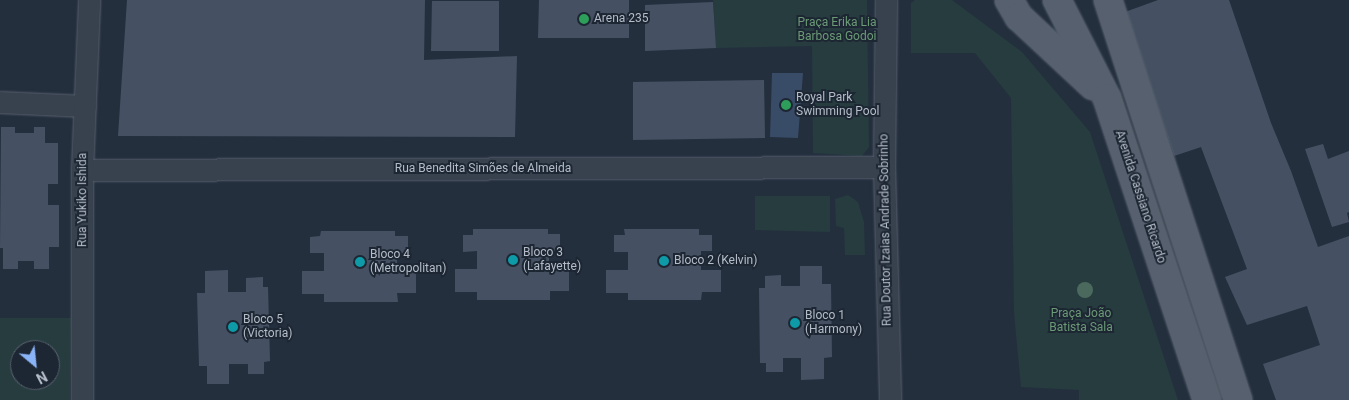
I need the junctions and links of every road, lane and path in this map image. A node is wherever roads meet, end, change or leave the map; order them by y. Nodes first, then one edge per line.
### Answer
1 (89, 0) edge
2 (886, 0) edge
3 (1009, 0) edge
4 (1057, 0) edge
5 (1108, 0) edge
6 (1107, 98) junction
7 (0, 102) edge
8 (85, 106) junction
9 (884, 167) junction
10 (82, 170) junction
11 (82, 400) edge
12 (890, 400) edge
13 (1207, 400) edge
14 (1238, 400) edge

1 - 8 street, Rua Yukiko Ishida
2 - 9 street, Rua Doutor Izaias Andrade Sobrinho
3 - 6 main road
4 - 6 main road, Avenida Cassiano Ricardo
5 - 14 main road
6 - 13 main road, Avenida Cassiano Ricardo
7 - 8 street
8 - 10 street, Rua Yukiko Ishida
9 - 10 street, Rua Benedita Simões de Almeida
9 - 12 street, Rua Doutor Izaias Andrade Sobrinho
10 - 11 street, Rua Yukiko Ishida

